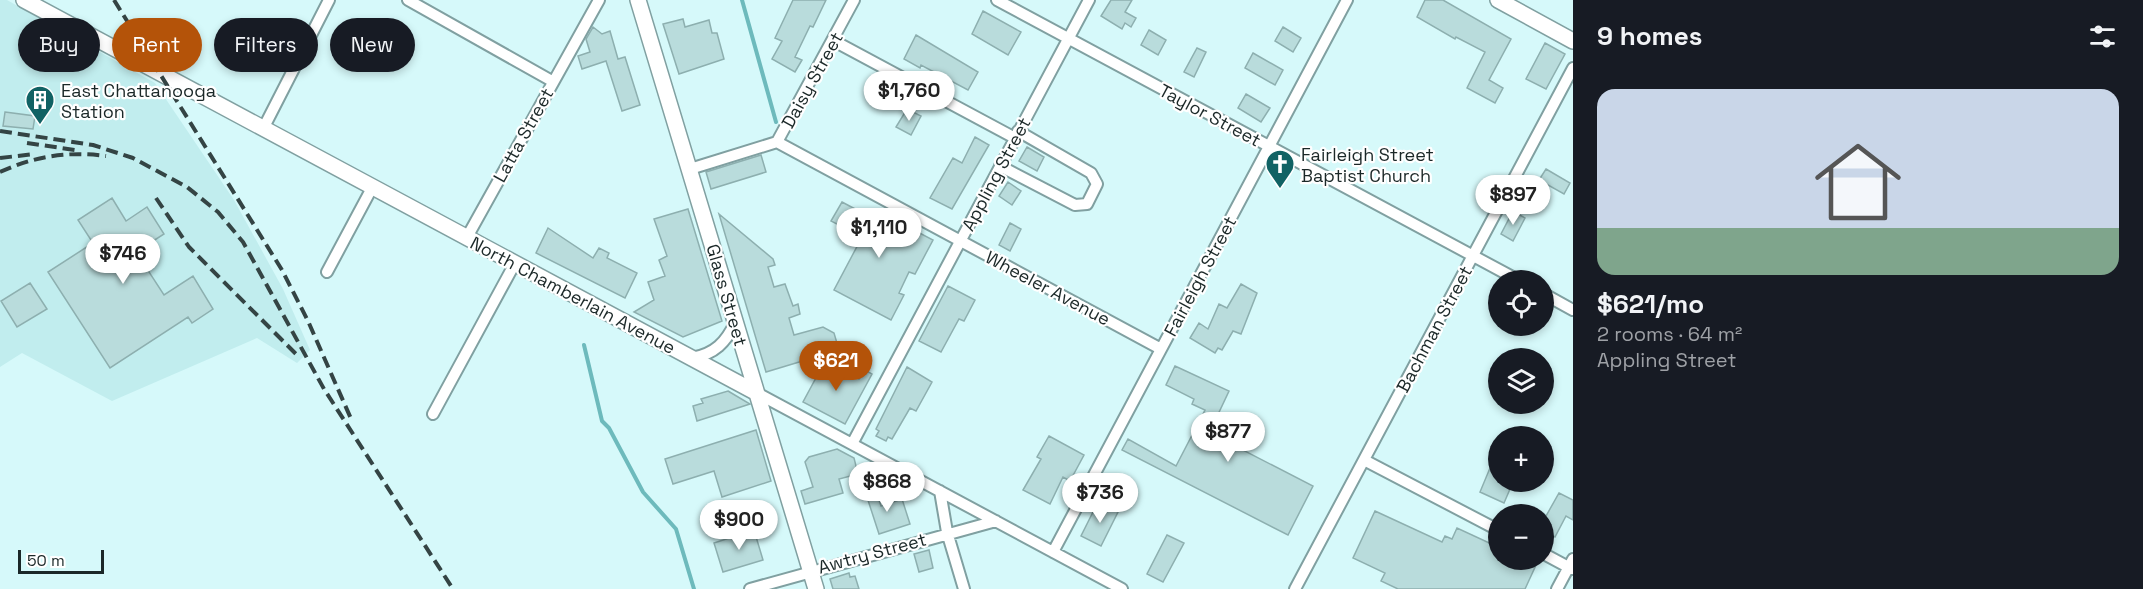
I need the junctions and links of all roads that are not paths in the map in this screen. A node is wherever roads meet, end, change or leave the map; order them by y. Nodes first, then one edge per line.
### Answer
1 (24, 0) edge
2 (329, 0) edge
3 (408, 0) edge
4 (599, 0) edge
5 (638, 0) edge
6 (854, 0) edge
7 (997, 0) edge
8 (1089, 0) edge
9 (1347, 0) edge
10 (1498, 0) edge
11 (1068, 38) junction
12 (1573, 40) edge
13 (834, 41) junction
14 (1573, 68) edge
15 (552, 81) junction
16 (264, 127) junction
17 (1017, 135) junction
18 (777, 142) junction
19 (1269, 146) junction
20 (1000, 166) junction
21 (690, 170) junction
22 (373, 186) junction
23 (466, 239) junction
24 (960, 241) junction
25 (1473, 256) junction
26 (514, 265) junction
27 (1499, 270) edge
28 (327, 272) dead end
29 (1554, 300) edge
30 (1573, 310) edge
31 (735, 322) junction
32 (1161, 349) junction
33 (692, 358) junction
34 (755, 392) junction
35 (433, 414) dead end
36 (852, 444) junction
37 (1364, 459) junction
38 (940, 491) junction
39 (996, 521) junction
40 (1488, 525) edge
41 (947, 532) junction
42 (1053, 552) junction
43 (1554, 558) edge
44 (1572, 565) edge
45 (810, 570) junction
46 (750, 589) edge
47 (816, 589) edge
48 (964, 589) edge
49 (1122, 589) edge
50 (1295, 589) edge
51 (1557, 589) edge

1 - 16 street, North Chamberlain Avenue
2 - 16 street
3 - 15 street
4 - 15 street, Latta Street
5 - 21 street, Glass Street
6 - 13 street, Daisy Street
7 - 11 street, Taylor Street
8 - 11 street, Appling Street
9 - 19 street, Fairleigh Street
10 - 12 street
11 - 17 street, Appling Street
11 - 19 street, Taylor Street
13 - 17 street
13 - 18 street, Daisy Street
14 - 25 street, Bachman Street
15 - 23 street, Latta Street
16 - 22 street, North Chamberlain Avenue
17 - 20 street, Appling Street
17 - 20 street
18 - 21 street, Daisy Street
18 - 24 street, Wheeler Avenue
19 - 25 street, Taylor Street
19 - 32 street, Fairleigh Street
20 - 24 street, Appling Street
21 - 31 street, Glass Street
22 - 23 street, North Chamberlain Avenue
22 - 28 street
23 - 26 street, North Chamberlain Avenue
24 - 32 street, Wheeler Avenue
24 - 36 street, Appling Street
25 - 27 street, Taylor Street
25 - 37 street, Bachman Street
26 - 33 street, North Chamberlain Avenue
26 - 35 street
29 - 30 street
31 - 33 street
31 - 34 street, Glass Street
32 - 42 street, Fairleigh Street
33 - 34 street, North Chamberlain Avenue
34 - 36 street, North Chamberlain Avenue
34 - 45 street, Glass Street
36 - 38 street, North Chamberlain Avenue
37 - 40 street
37 - 50 street, Bachman Street
38 - 39 street, North Chamberlain Avenue
38 - 41 street
39 - 41 street, Awtry Street
39 - 42 street, North Chamberlain Avenue
41 - 45 street, Awtry Street
41 - 48 street
42 - 49 street, North Chamberlain Avenue
43 - 44 street
44 - 51 street
45 - 46 street, Awtry Street
45 - 47 street, Glass Street

